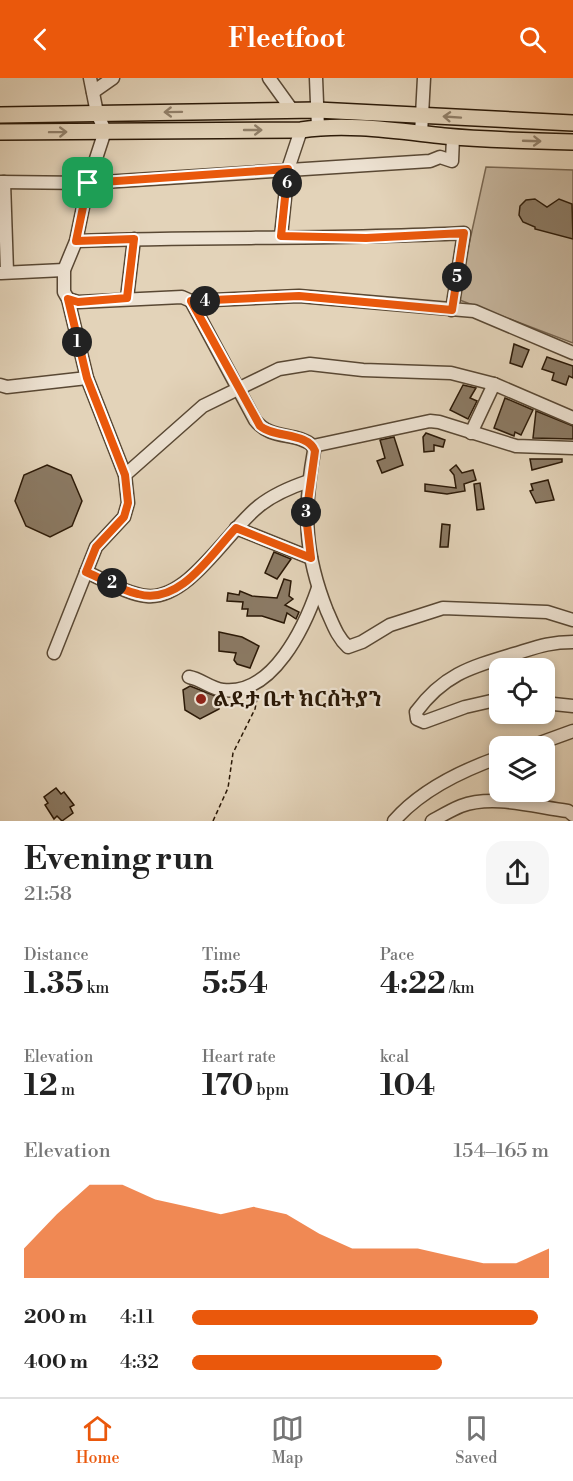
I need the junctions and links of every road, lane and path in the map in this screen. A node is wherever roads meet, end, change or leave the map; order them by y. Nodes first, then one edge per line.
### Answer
1 (90, 78) edge
2 (113, 78) edge
3 (269, 78) edge
4 (316, 78) edge
5 (424, 78) edge
6 (93, 92) junction
7 (292, 110) junction
8 (317, 110) junction
9 (97, 113) junction
10 (0, 115) edge
11 (422, 116) junction
12 (490, 120) junction
13 (573, 123) edge
14 (318, 128) junction
15 (301, 130) junction
16 (105, 131) junction
17 (0, 132) edge
18 (421, 134) junction
19 (453, 136) junction
20 (489, 140) junction
21 (573, 142) edge
22 (288, 169) junction
23 (2, 182) edge
24 (88, 183) junction
25 (281, 236) junction
26 (134, 239) junction
27 (76, 241) junction
28 (64, 270) junction
29 (4, 273) edge
30 (127, 298) junction
31 (68, 299) junction
32 (191, 301) junction
33 (452, 310) junction
34 (573, 353) edge
35 (87, 378) junction
36 (494, 384) junction
37 (0, 385) edge
38 (239, 388) junction
39 (573, 418) edge
40 (471, 433) junction
41 (313, 446) junction
42 (573, 448) edge
43 (125, 475) junction
44 (309, 481) junction
45 (236, 528) junction
46 (311, 558) junction
47 (86, 572) junction
48 (318, 588) junction
49 (573, 620) edge
50 (573, 642) edge
51 (54, 653) dead end
52 (497, 658) edge
53 (489, 660) edge
54 (189, 677) dead end
55 (262, 679) junction
56 (489, 702) edge
57 (555, 704) edge
58 (573, 706) edge
59 (573, 732) edge
60 (555, 738) edge
61 (489, 762) edge
62 (573, 815) edge
63 (213, 821) edge
64 (394, 821) edge
65 (432, 821) edge

1 - 6 street
2 - 6 street
3 - 7 street
4 - 8 street
5 - 11 street
6 - 9 street
7 - 8 main road
7 -> 9 main road
8 - 11 main road
8 - 14 street
9 - 10 main road
9 - 16 street
12 -> 11 main road
11 - 18 street
12 - 13 main road
12 - 20 main road
14 - 15 main road
14 - 18 main road
16 -> 15 main road
15 - 22 street
17 -> 16 main road
16 - 24 street
18 - 19 main road
19 - 20 main road
19 - 22 street
20 -> 21 main road
22 - 24 street
22 - 25 street
23 - 24 street
23 - 29 street
24 - 27 street
25 - 26 street
25 - 33 street
26 - 27 street
26 - 30 street
27 - 28 street
28 - 29 street
28 - 31 street
30 - 31 street
30 - 32 street
31 - 35 street
32 - 33 street
32 - 38 street
33 - 34 street
35 - 37 street
35 - 43 street
36 - 38 street
36 - 39 street
36 - 40 street
38 - 41 street
38 - 43 street
40 - 41 street
40 - 42 street
41 - 44 street
43 - 47 street
44 - 45 street
44 - 46 street
45 - 46 street
45 - 47 street
46 - 48 street
47 - 51 street
48 - 49 street
48 - 55 street
50 - 52 street
53 - 56 street
54 - 55 street
55 - 63 path
57 - 58 street
59 - 60 street
61 - 64 street
62 - 65 street

